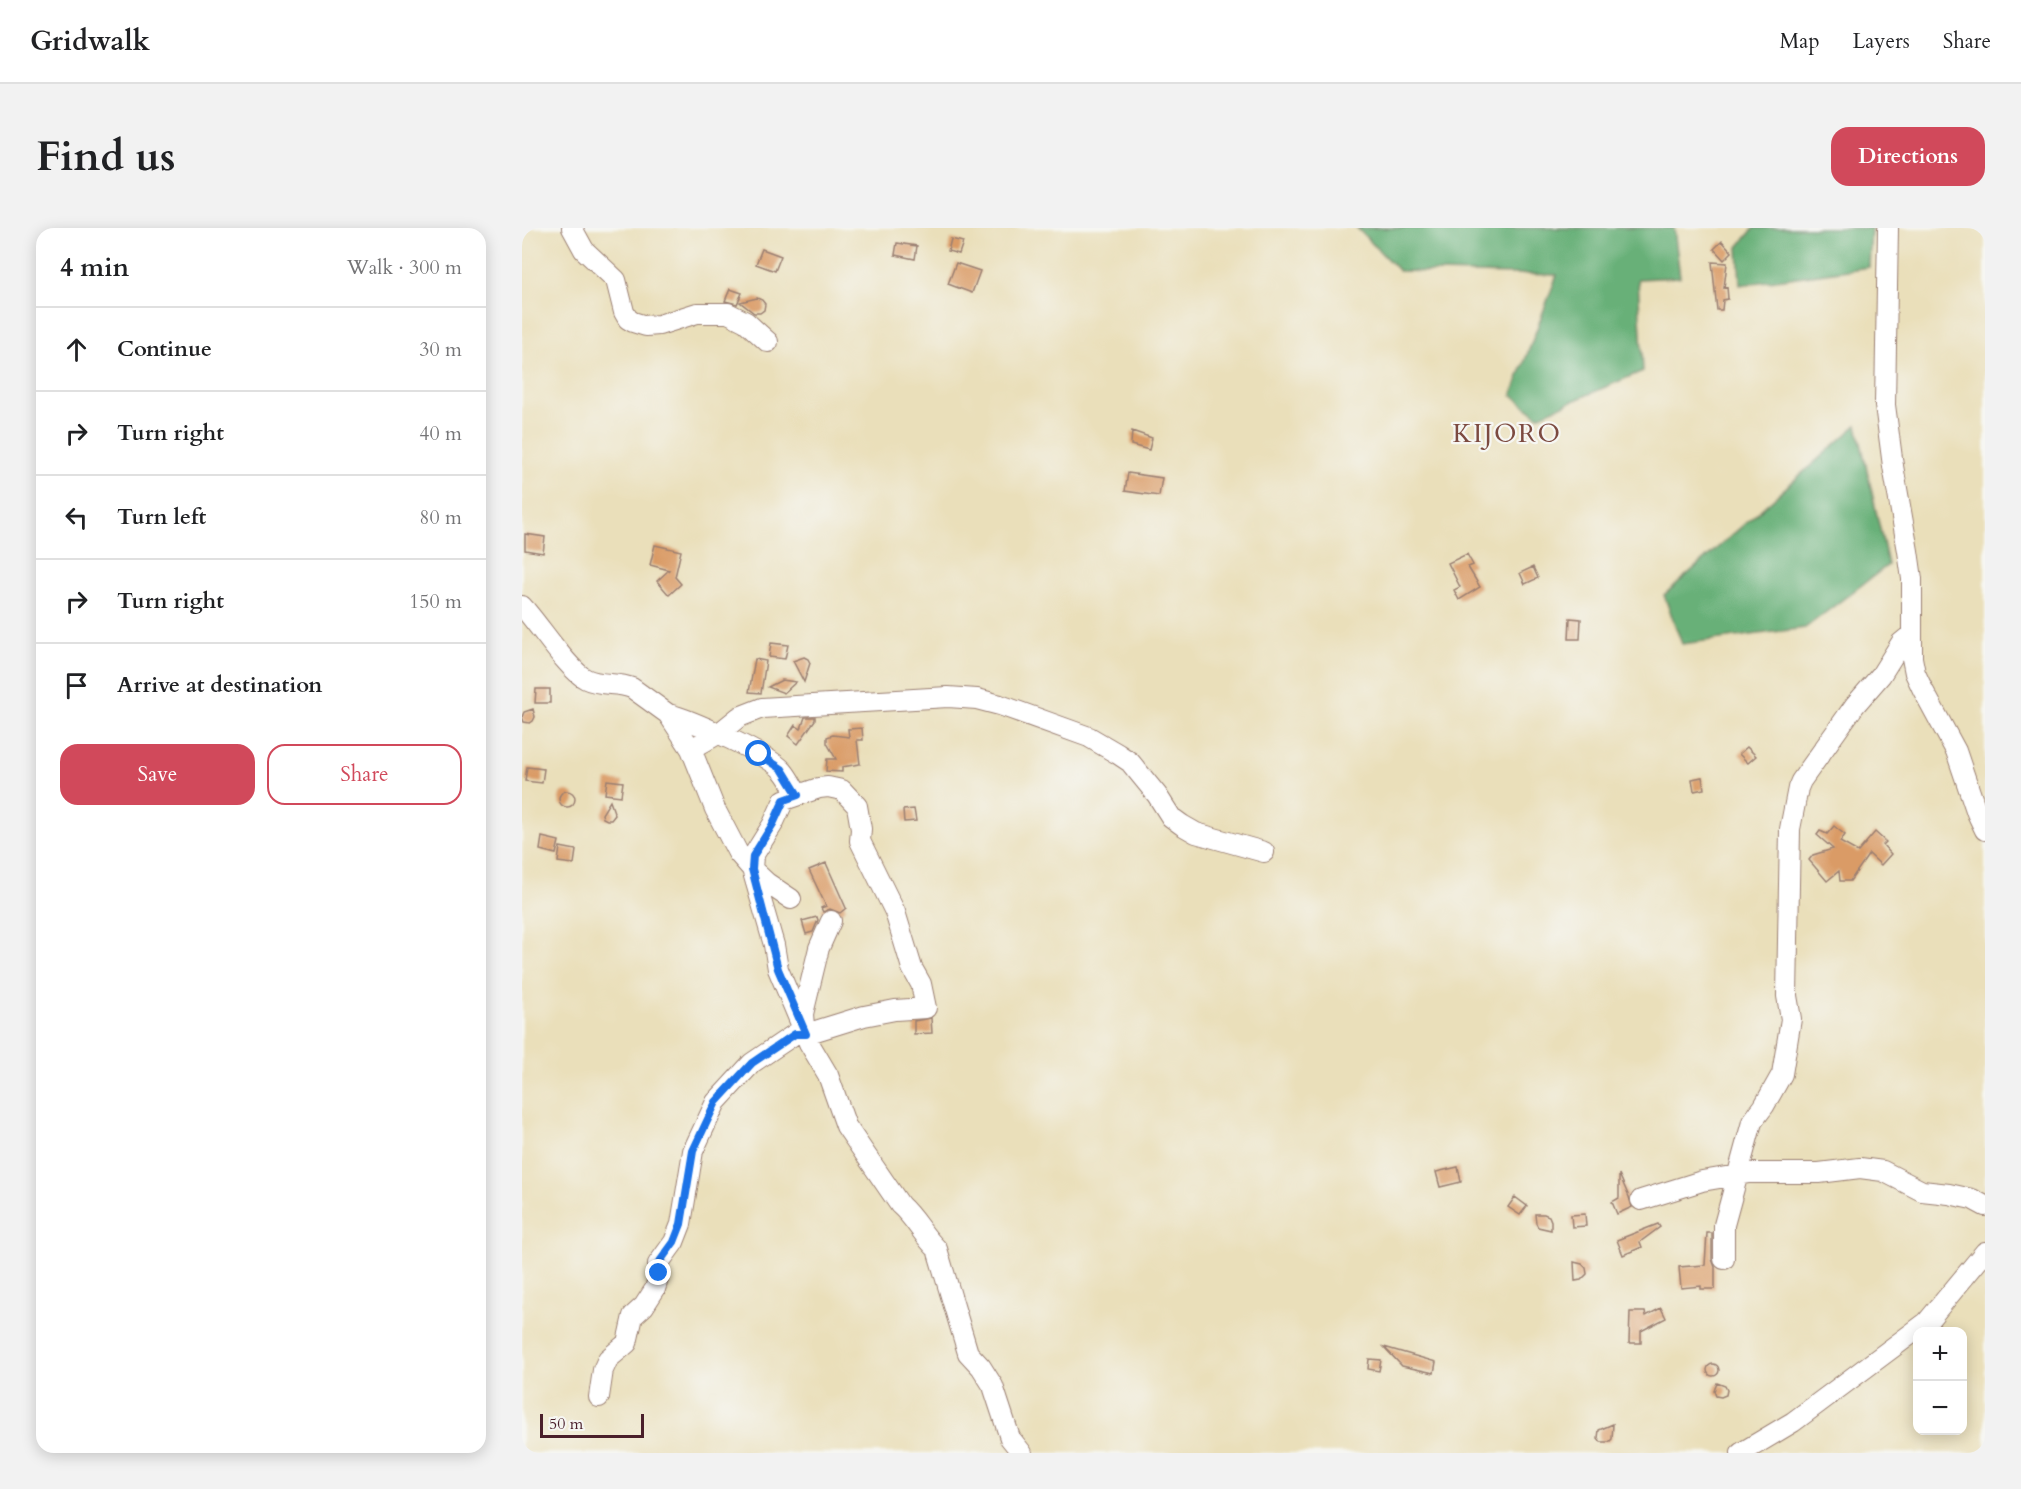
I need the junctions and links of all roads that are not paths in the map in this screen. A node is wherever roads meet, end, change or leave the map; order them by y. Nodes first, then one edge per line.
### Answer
1 (572, 228) edge
2 (1888, 228) edge
3 (768, 342) dead end
4 (522, 606) edge
5 (1912, 634) junction
6 (668, 714) junction
7 (717, 734) junction
8 (691, 749) junction
9 (798, 795) junction
10 (1985, 830) edge
11 (1263, 852) dead end
12 (752, 869) junction
13 (791, 899) dead end
14 (831, 921) dead end
15 (806, 1034) junction
16 (1738, 1175) junction
17 (1641, 1200) dead end
18 (1985, 1206) edge
19 (1985, 1252) edge
20 (1724, 1259) dead end
21 (599, 1397) dead end
22 (1022, 1453) edge
23 (1742, 1453) edge

1 - 3 street
2 - 5 street
4 - 6 street
5 - 10 street
5 - 16 street
6 - 7 street
6 - 8 street
7 - 8 street
7 - 9 street
7 - 11 street
8 - 12 street
9 - 12 street
9 - 15 street
12 - 13 street
12 - 15 street
14 - 15 street
15 - 21 street
15 - 22 street
16 - 17 street
16 - 18 street
16 - 20 street
19 - 23 street

